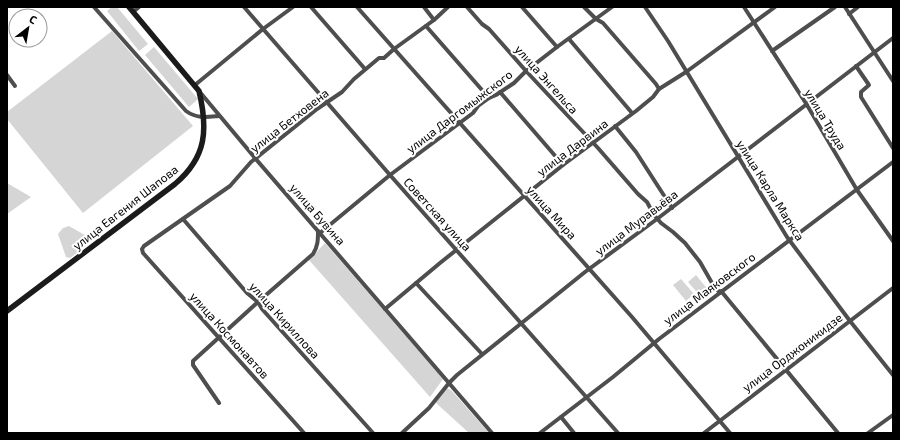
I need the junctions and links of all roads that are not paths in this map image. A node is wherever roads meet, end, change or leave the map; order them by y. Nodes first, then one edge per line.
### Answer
1 (94, 7) edge
2 (129, 7) edge
3 (140, 7) edge
4 (244, 7) edge
5 (293, 7) edge
6 (311, 7) edge
7 (357, 7) edge
8 (424, 7) edge
9 (448, 7) edge
10 (467, 7) edge
11 (522, 7) edge
12 (584, 7) edge
13 (612, 7) edge
14 (645, 7) edge
15 (744, 7) edge
16 (775, 7) edge
17 (835, 7) edge
18 (845, 7) edge
19 (858, 7) edge
20 (133, 12) junction
21 (849, 14) junction
22 (596, 19) junction
23 (434, 20) junction
24 (754, 23) junction
25 (426, 26) junction
26 (263, 29) junction
27 (893, 38) edge
28 (569, 39) junction
29 (557, 47) junction
30 (394, 50) junction
31 (772, 51) junction
32 (874, 52) junction
33 (856, 66) junction
34 (365, 69) junction
35 (526, 71) junction
36 (686, 72) junction
37 (7, 75) edge
38 (893, 81) edge
39 (195, 85) junction
40 (15, 86) dead end
41 (659, 89) junction
42 (199, 91) junction
43 (500, 92) junction
44 (489, 98) junction
45 (326, 102) junction
46 (807, 105) junction
47 (632, 113) junction
48 (219, 116) junction
49 (204, 118) junction
50 (459, 123) junction
51 (615, 126) junction
52 (593, 144) junction
53 (893, 148) edge
54 (738, 157) junction
55 (255, 158) junction
56 (893, 162) edge
57 (562, 165) junction
58 (390, 175) junction
59 (857, 190) junction
60 (524, 196) junction
61 (672, 208) junction
62 (657, 219) junction
63 (183, 220) junction
64 (319, 232) junction
65 (893, 241) edge
66 (790, 242) junction
67 (142, 249) joint
68 (458, 250) junction
69 (590, 269) junction
70 (416, 283) junction
71 (893, 288) edge
72 (720, 292) junction
73 (258, 302) junction
74 (385, 309) junction
75 (7, 311) edge
76 (850, 321) junction
77 (521, 322) junction
78 (219, 338) junction
79 (655, 342) junction
80 (482, 354) junction
81 (785, 370) junction
82 (893, 375) edge
83 (449, 383) junction
84 (587, 397) junction
85 (220, 402) dead end
86 (893, 415) edge
87 (561, 417) junction
88 (720, 421) junction
89 (304, 433) edge
90 (373, 433) edge
91 (402, 433) edge
92 (492, 433) edge
93 (540, 433) edge
94 (574, 433) edge
95 (618, 433) edge
96 (704, 433) edge
97 (730, 433) edge
98 (838, 433) edge
99 (868, 433) edge

1 - 49 street
2 - 20 street, улица Бувина
3 - 20 street
4 - 26 street, Советская улица
5 - 26 street
6 - 34 street
7 - 30 street, улица Мира
8 - 23 street
9 - 23 street, улица Бетховена
10 - 35 street, улица Энгельса
11 - 29 street
12 - 22 street
13 - 22 street, улица Даргомыжского
14 - 36 street, улица Карла Маркса
15 - 24 street, улица Труда
16 - 24 street, улица Дарвина
17 - 31 street
18 - 21 street
19 - 21 street
20 - 39 street, улица Бувина
21 - 32 street
22 - 28 street, улица Даргомыжского
22 - 41 street
23 - 25 street, улица Бетховена
24 - 31 street, улица Труда
24 - 36 street, улица Дарвина
25 - 30 street, улица Бетховена
25 - 44 street
26 - 39 street
26 - 45 street, Советская улица
27 - 32 street, улица Муравьёва
28 - 29 street, улица Даргомыжского
28 - 47 street
29 - 35 street, улица Даргомыжского
30 - 34 street, улица Бетховена
30 - 50 street, улица Мира
31 - 46 street, улица Труда
32 - 33 street, улица Муравьёва
32 - 38 street
33 - 46 street, улица Муравьёва
33 - 53 street
34 - 45 street, улица Бетховена
35 - 43 street, улица Даргомыжского
35 - 52 street, улица Энгельса
36 - 41 street, улица Дарвина
36 - 54 street, улица Карла Маркса
37 - 40 street
39 - 42 street, улица Бувина
41 - 47 street, улица Дарвина
42 - 48 street, улица Бувина
42 - 49 street, улица Евгения Шапова
43 - 44 street, улица Даргомыжского
43 - 57 street
44 - 50 street, улица Даргомыжского
45 - 55 street, улица Бетховена
45 - 58 street, Советская улица
46 - 54 street, улица Муравьёва
46 - 59 street, улица Труда
47 - 51 street, улица Дарвина
48 - 49 street
48 - 55 street, улица Бувина
49 - 75 street, улица Евгения Шапова
50 - 58 street, улица Даргомыжского
50 - 60 street, улица Мира
51 - 52 street, улица Дарвина
51 - 61 street
52 - 57 street, улица Дарвина
52 - 62 street, улица Энгельса
54 - 61 street, улица Муравьёва
54 - 66 street, улица Карла Маркса
55 - 63 street, улица Бетховена
55 - 64 street, улица Бувина
56 - 59 street, улица Маяковского
57 - 60 street, улица Дарвина
58 - 64 street, улица Даргомыжского
58 - 68 street, Советская улица
59 - 65 street, улица Труда
59 - 66 street, улица Маяковского
60 - 68 street, улица Дарвина
60 - 69 street, улица Мира
61 - 62 street, улица Муравьёва
62 - 69 street, улица Муравьёва
62 - 72 street, улица Энгельса
63 - 67 street, улица Бетховена
63 - 73 street, улица Кириллова
64 - 73 street
64 - 74 street, улица Бувина
66 - 72 street, улица Маяковского
66 - 76 street, улица Карла Маркса
67 - 78 street, улица Космонавтов
68 - 70 street, улица Дарвина
68 - 77 street, Советская улица
69 - 77 street, улица Муравьёва
69 - 79 street, улица Мира
70 - 74 street, улица Дарвина
70 - 80 street
71 - 76 street, улица Орджоникидзе
72 - 79 street, улица Маяковского
72 - 81 street, улица Энгельса
73 - 78 street
73 - 90 street, улица Кириллова
74 - 83 street, улица Бувина
76 - 81 street, улица Орджоникидзе
76 - 82 street, улица Карла Маркса
77 - 80 street, улица Муравьёва
77 - 84 street, Советская улица
78 - 85 street
78 - 89 street, улица Космонавтов
79 - 84 street, улица Маяковского
79 - 88 street, улица Мира
80 - 83 street, улица Муравьёва
81 - 88 street, улица Орджоникидзе
81 - 98 street, улица Энгельса
83 - 91 street, улица Муравьёва
83 - 92 street, улица Бувина
84 - 87 street, улица Маяковского
84 - 95 street, Советская улица
86 - 99 street
87 - 93 street, улица Маяковского
87 - 94 street
88 - 96 street, улица Орджоникидзе
88 - 97 street, улица Мира

